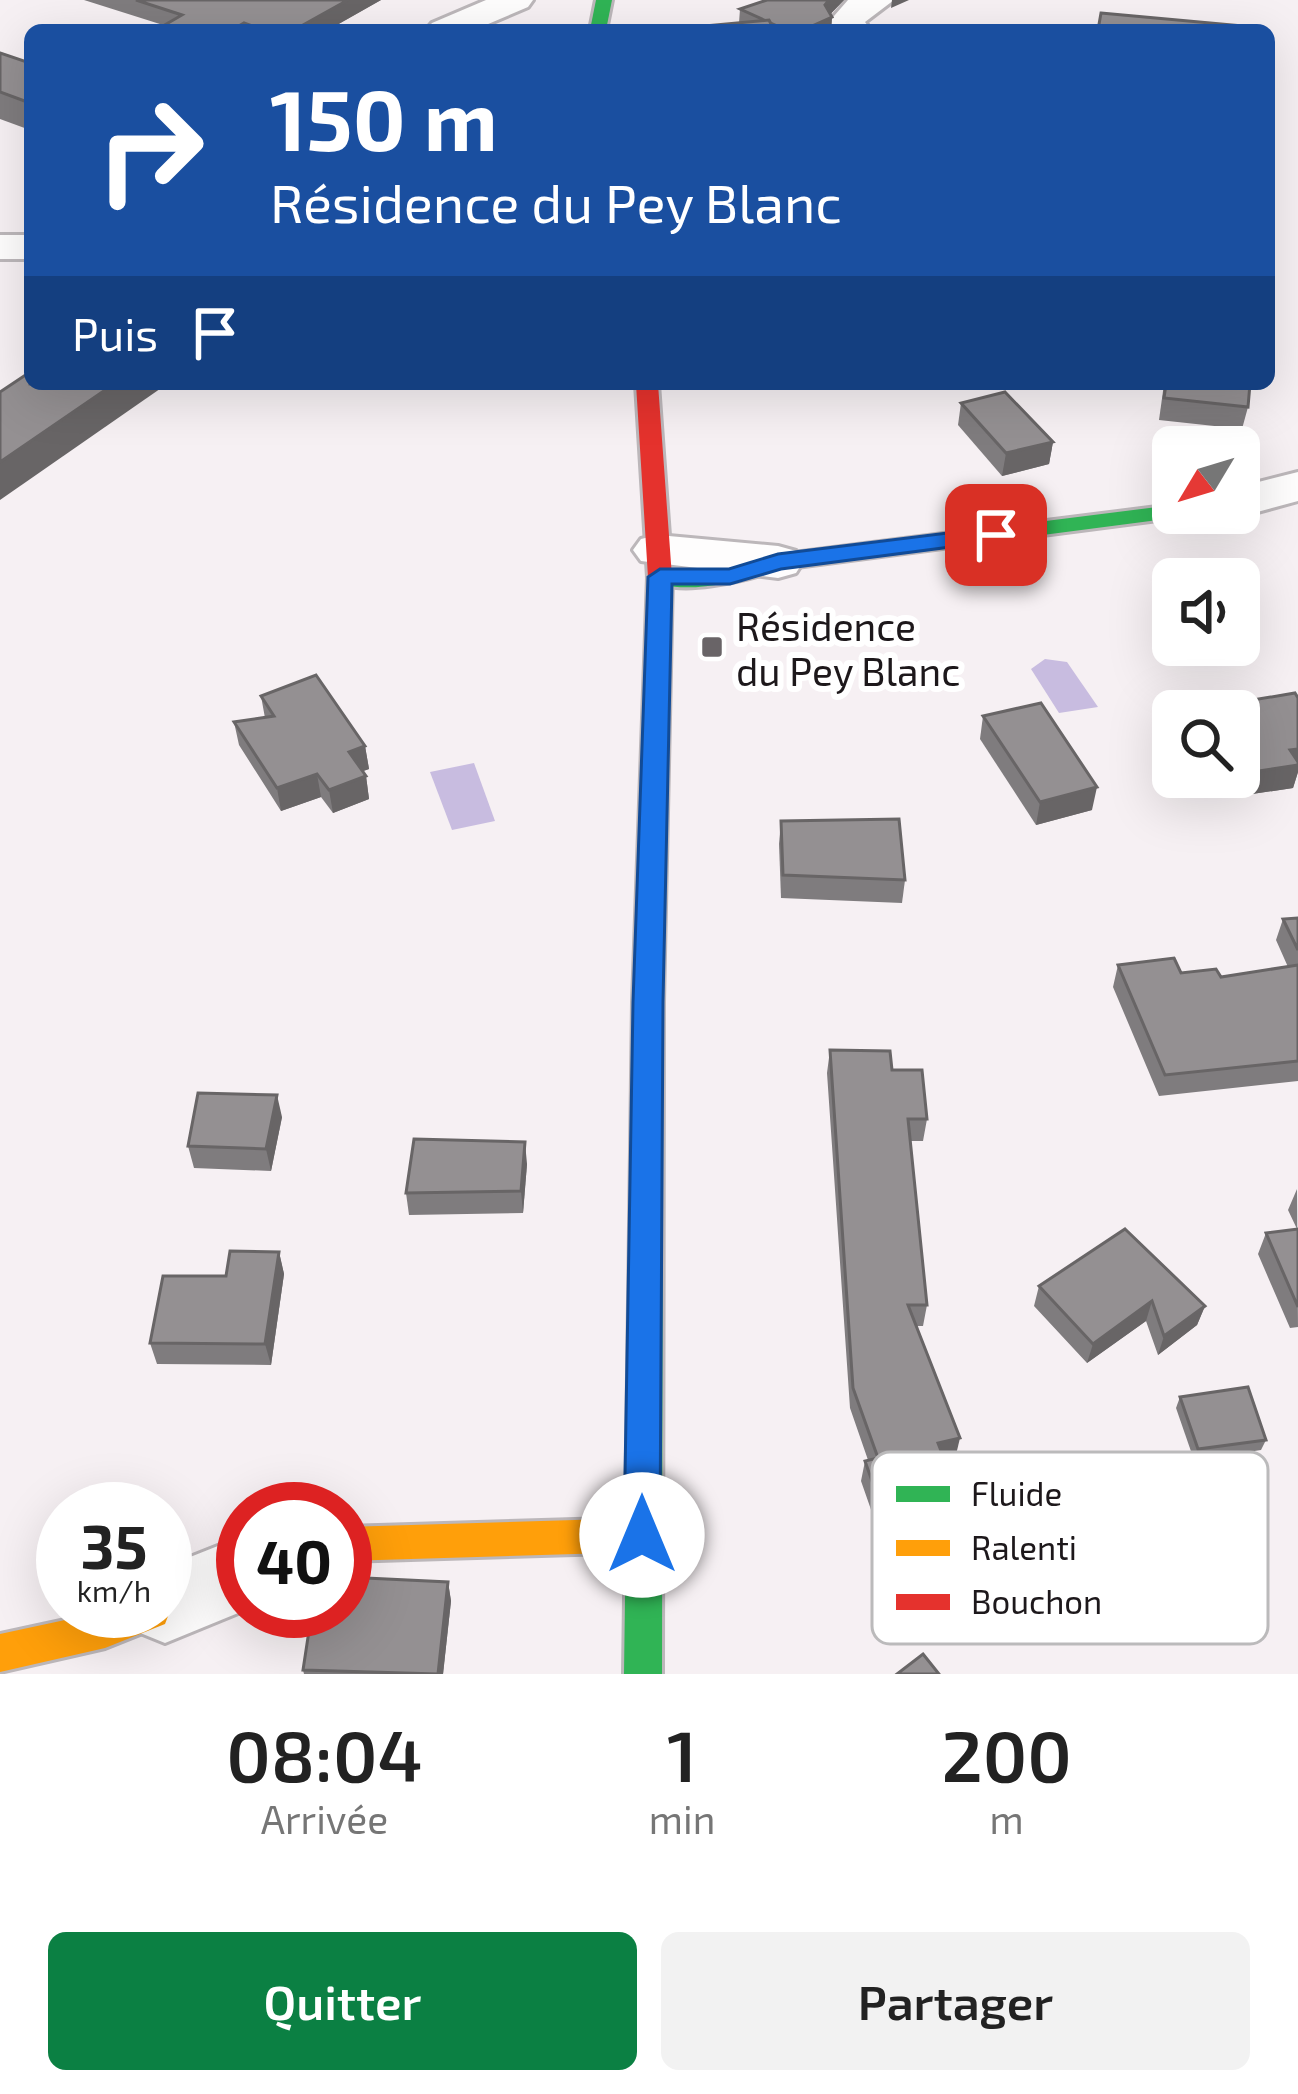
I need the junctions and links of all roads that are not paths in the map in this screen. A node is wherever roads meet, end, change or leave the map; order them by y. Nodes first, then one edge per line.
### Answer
1 (516, 0) edge
2 (877, 0) edge
3 (458, 24) edge
4 (845, 24) edge
5 (646, 390) edge
6 (1298, 486) edge
7 (1260, 496) edge
8 (1152, 515) edge
9 (778, 562) joint
10 (659, 563) junction
11 (642, 1535) junction
12 (372, 1543) edge
13 (68, 1638) edge
14 (616, 1651) dead end
15 (0, 1653) edge
16 (643, 1674) edge

1 - 3 street
2 - 4 street
5 - 10 street
6 - 7 street
8 - 9 street
9 - 10 street
10 - 11 street
11 - 12 street
11 - 14 street
11 - 16 street
13 - 15 street

